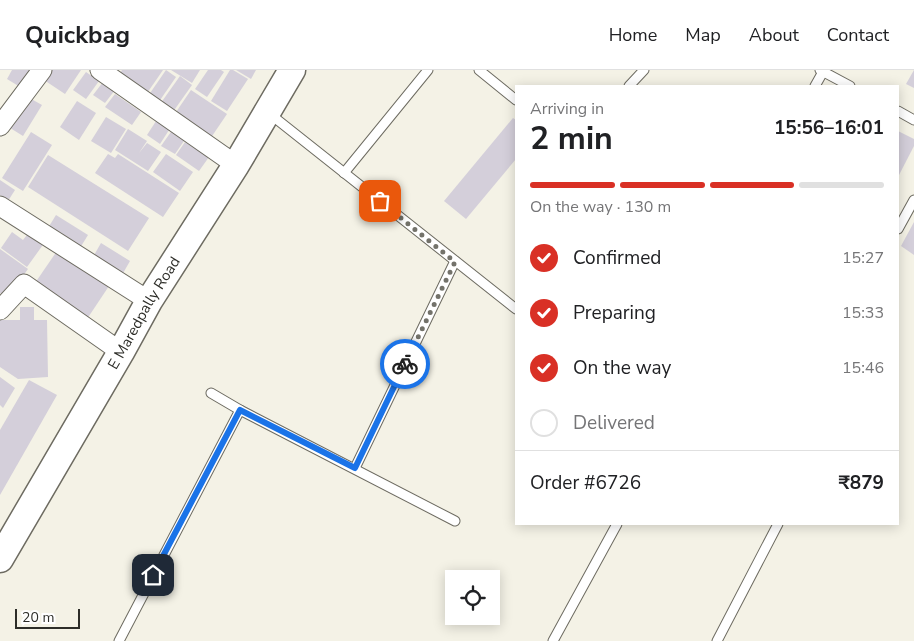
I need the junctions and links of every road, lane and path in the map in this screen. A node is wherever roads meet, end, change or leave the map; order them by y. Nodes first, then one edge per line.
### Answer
1 (42, 70) edge
2 (100, 70) edge
3 (292, 70) edge
4 (428, 70) edge
5 (479, 70) edge
6 (644, 70) edge
7 (822, 71) edge
8 (629, 85) edge
9 (815, 85) edge
10 (848, 85) edge
11 (515, 99) edge
12 (267, 111) junction
13 (899, 112) edge
14 (914, 120) edge
15 (0, 126) edge
16 (236, 165) junction
17 (344, 173) junction
18 (914, 200) edge
19 (0, 206) edge
20 (899, 227) edge
21 (455, 262) junction
22 (149, 300) junction
23 (515, 308) edge
24 (0, 310) edge
25 (121, 352) junction
26 (211, 393) dead end
27 (240, 410) junction
28 (355, 468) junction
29 (455, 521) dead end
30 (616, 525) edge
31 (777, 525) edge
32 (0, 559) edge
33 (119, 641) edge
34 (553, 641) edge
35 (717, 641) edge

1 - 15 street
2 - 16 street
3 - 12 main road, E Maredpally Road
4 - 17 lane
5 - 11 lane
6 - 8 lane
7 - 9 lane
7 - 10 lane
12 - 16 main road, E Maredpally Road
12 - 17 lane
13 - 14 lane
16 - 22 main road, E Maredpally Road
17 - 21 lane
18 - 20 lane
19 - 22 street
21 - 23 lane
21 - 28 lane
22 - 25 main road, E Maredpally Road
24 - 25 street
25 - 32 main road, E Maredpally Road
26 - 27 lane
27 - 28 lane
27 - 33 lane
28 - 29 lane
30 - 34 lane
31 - 35 lane

